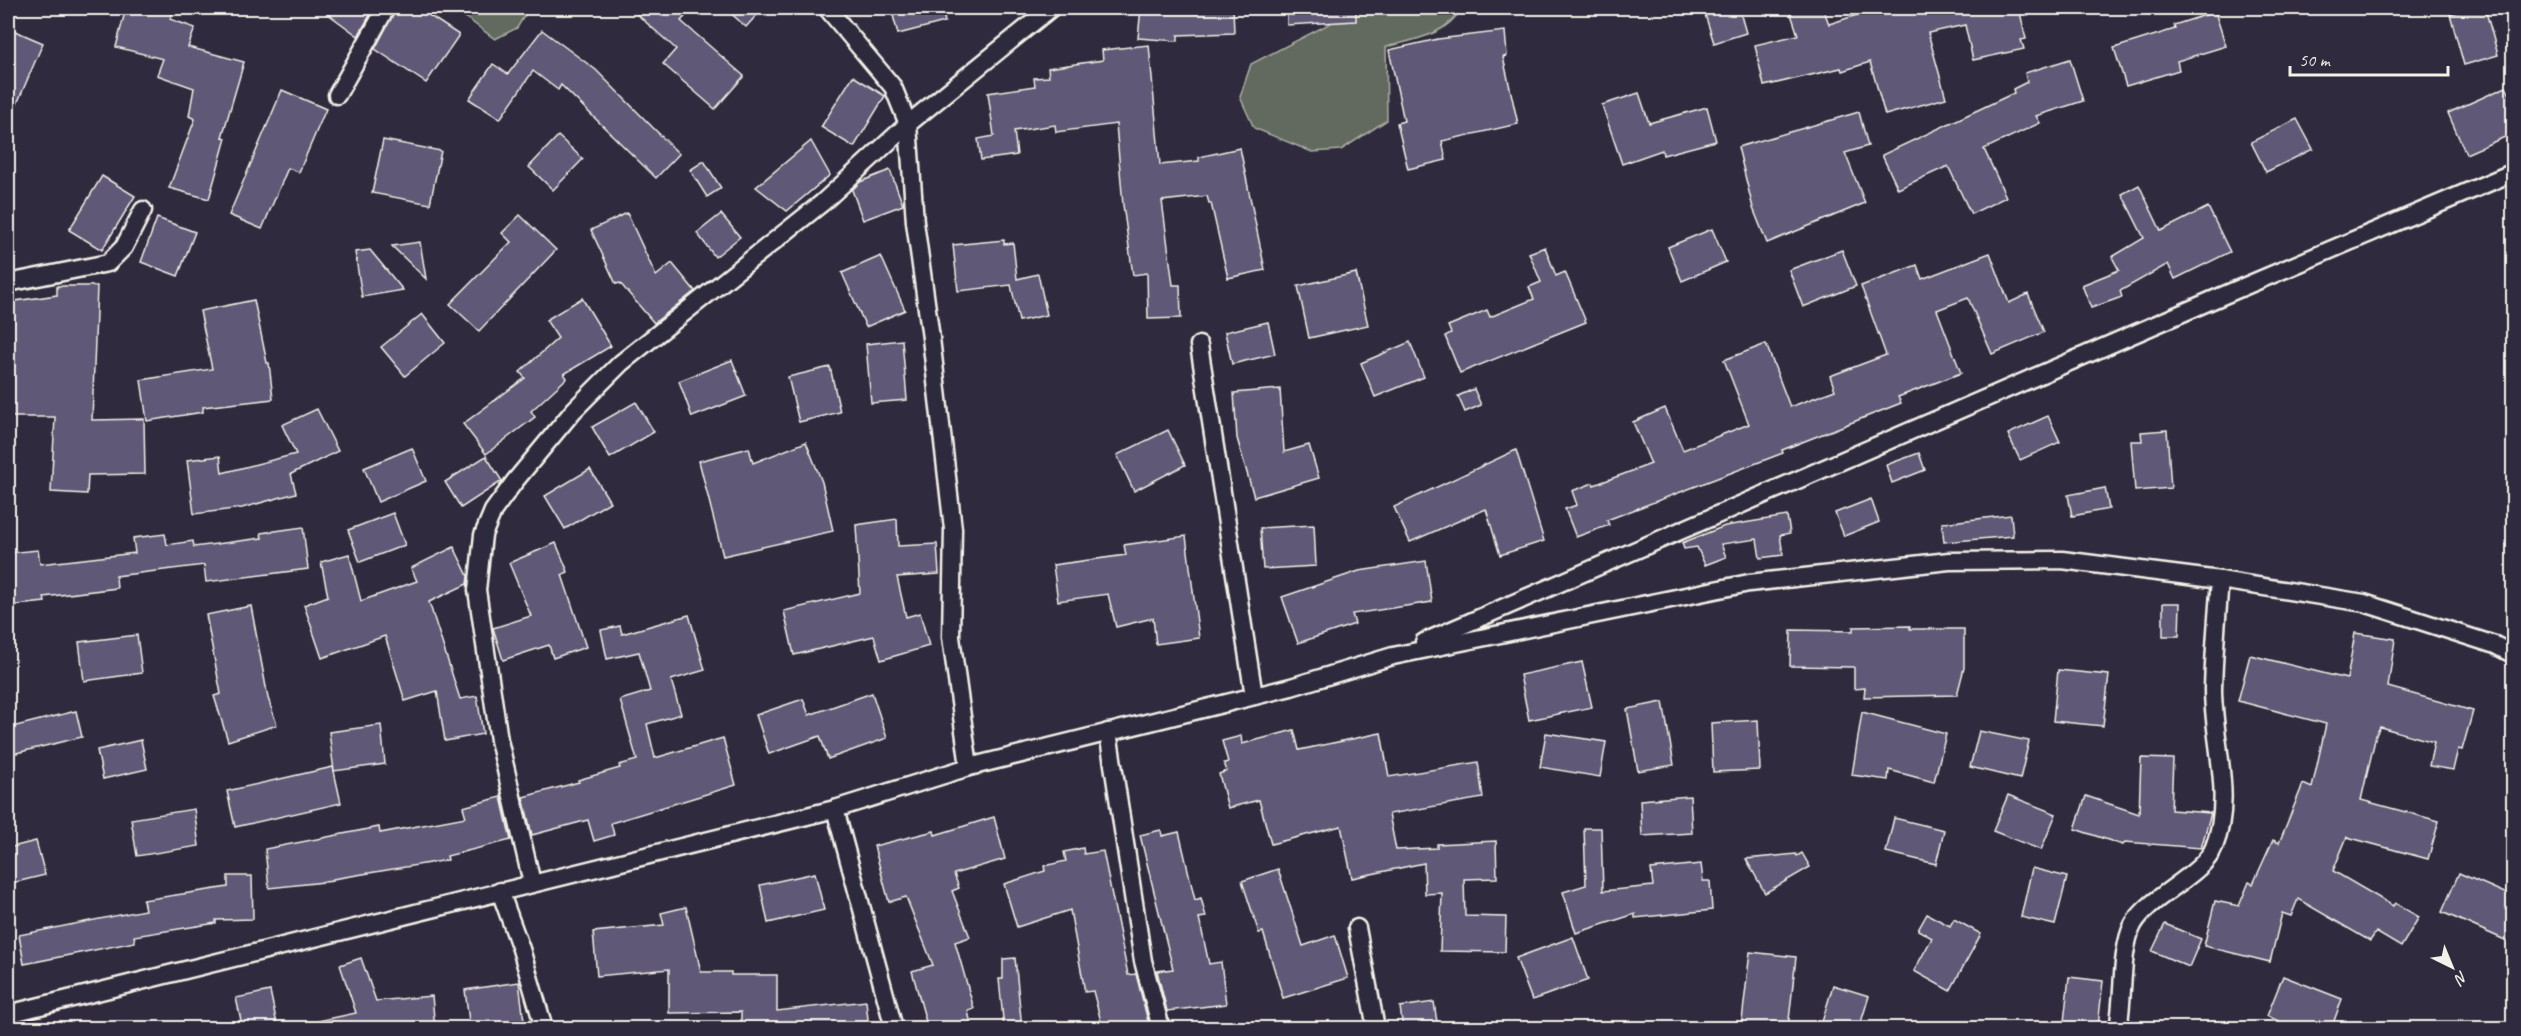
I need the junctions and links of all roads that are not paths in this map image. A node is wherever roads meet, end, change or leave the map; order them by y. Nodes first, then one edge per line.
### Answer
1 (387, 8) edge
2 (827, 8) edge
3 (1051, 8) edge
4 (337, 95) dead end
5 (908, 124) junction
6 (2514, 172) edge
7 (143, 210) dead end
8 (8, 283) edge
9 (1199, 345) dead end
10 (2220, 580) junction
11 (2514, 655) edge
12 (1393, 656) junction
13 (1254, 696) junction
14 (1108, 732) junction
15 (969, 767) junction
16 (835, 809) junction
17 (532, 884) junction
18 (500, 891) junction
19 (1358, 928) dead end
20 (8, 1014) edge
21 (544, 1029) edge
22 (894, 1029) edge
23 (1161, 1029) edge
24 (1376, 1029) edge
25 (2118, 1029) edge

1 - 4 street
2 - 5 street
3 - 5 street
5 - 15 street
5 - 17 street
6 - 12 street
7 - 8 street
9 - 13 street
10 - 11 street
10 - 12 street
10 - 25 street
12 - 13 street
13 - 14 street
14 - 15 street
14 - 23 street
15 - 16 street
16 - 17 street
16 - 22 street
17 - 18 street
18 - 20 street
18 - 21 street
19 - 24 street

